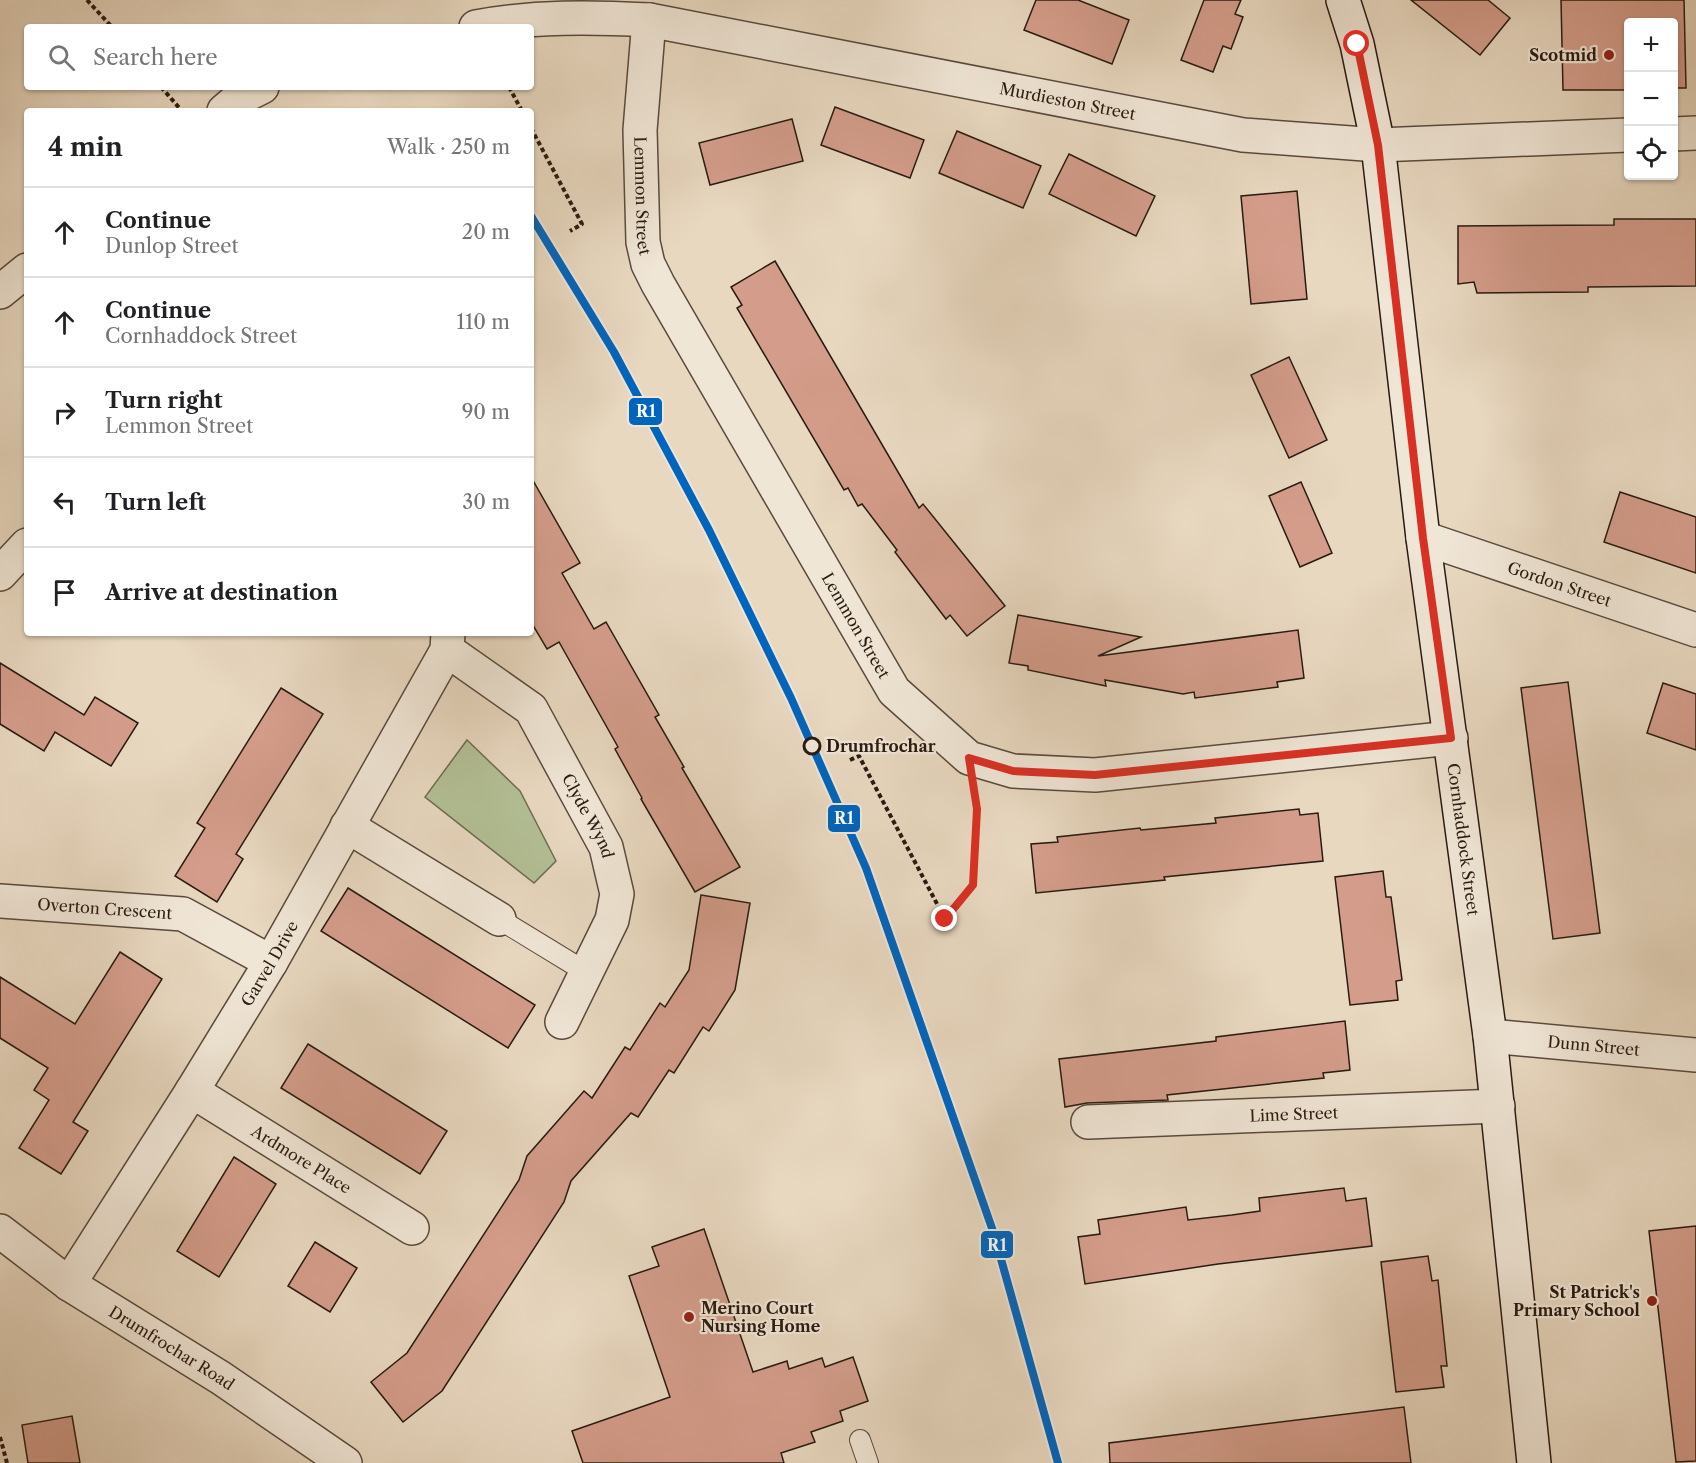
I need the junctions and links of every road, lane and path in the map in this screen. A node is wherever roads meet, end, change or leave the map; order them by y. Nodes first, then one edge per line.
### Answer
1 (87, 0) edge
2 (1343, 0) edge
3 (649, 20) junction
4 (109, 24) edge
5 (492, 24) edge
6 (164, 90) edge
7 (256, 90) edge
8 (511, 90) edge
9 (179, 108) edge
10 (228, 108) edge
11 (520, 108) edge
12 (1696, 133) edge
13 (534, 134) edge
14 (1678, 134) edge
15 (1624, 135) edge
16 (1378, 145) junction
17 (570, 231) dead end
18 (24, 272) edge
19 (0, 292) edge
20 (1423, 538) junction
21 (24, 548) edge
22 (0, 574) edge
23 (1696, 630) edge
24 (447, 641) edge
25 (1451, 738) junction
26 (969, 758) junction
27 (850, 760) dead end
28 (347, 826) junction
29 (0, 901) edge
30 (500, 919) joint
31 (271, 962) junction
32 (586, 972) junction
33 (562, 1022) dead end
34 (1490, 1036) junction
35 (1696, 1055) edge
36 (192, 1090) junction
37 (1498, 1106) junction
38 (1088, 1122) dead end
39 (412, 1228) dead end
40 (0, 1231) edge
41 (69, 1284) junction
42 (0, 1437) edge
43 (860, 1440) dead end
44 (7, 1463) edge
45 (345, 1463) edge
46 (868, 1463) edge
47 (1534, 1463) edge

1 - 4 path
2 - 16 street, Cornhaddock Street
3 - 5 street, Murdieston Street
3 - 16 street, Murdieston Street
3 - 26 street, Lemmon Street
6 - 9 path
7 - 10 street
8 - 11 path
12 - 14 street
13 - 17 path
15 - 16 street, Murdieston Street
16 - 20 street, Cornhaddock Street
18 - 19 street
20 - 23 street, Gordon Street
20 - 25 street, Cornhaddock Street
21 - 22 street
24 - 28 street, Garvel Drive
24 - 32 street, Clyde Wynd
25 - 26 street, Lemmon Street
25 - 34 street, Cornhaddock Street
26 - 27 path
28 - 30 street
28 - 31 street, Garvel Drive
29 - 31 street, Overton Crescent
30 - 32 lane
31 - 36 street, Garvel Drive
32 - 33 street, Clyde Wynd
34 - 35 street, Dunn Street
34 - 37 street, Cornhaddock Street
36 - 39 street, Ardmore Place
36 - 41 street, Garvel Drive
37 - 38 street, Lime Street
37 - 47 street, Cornhaddock Street
40 - 41 street, Drumfrochar Road
41 - 45 street, Drumfrochar Road
42 - 44 path
43 - 46 lane

